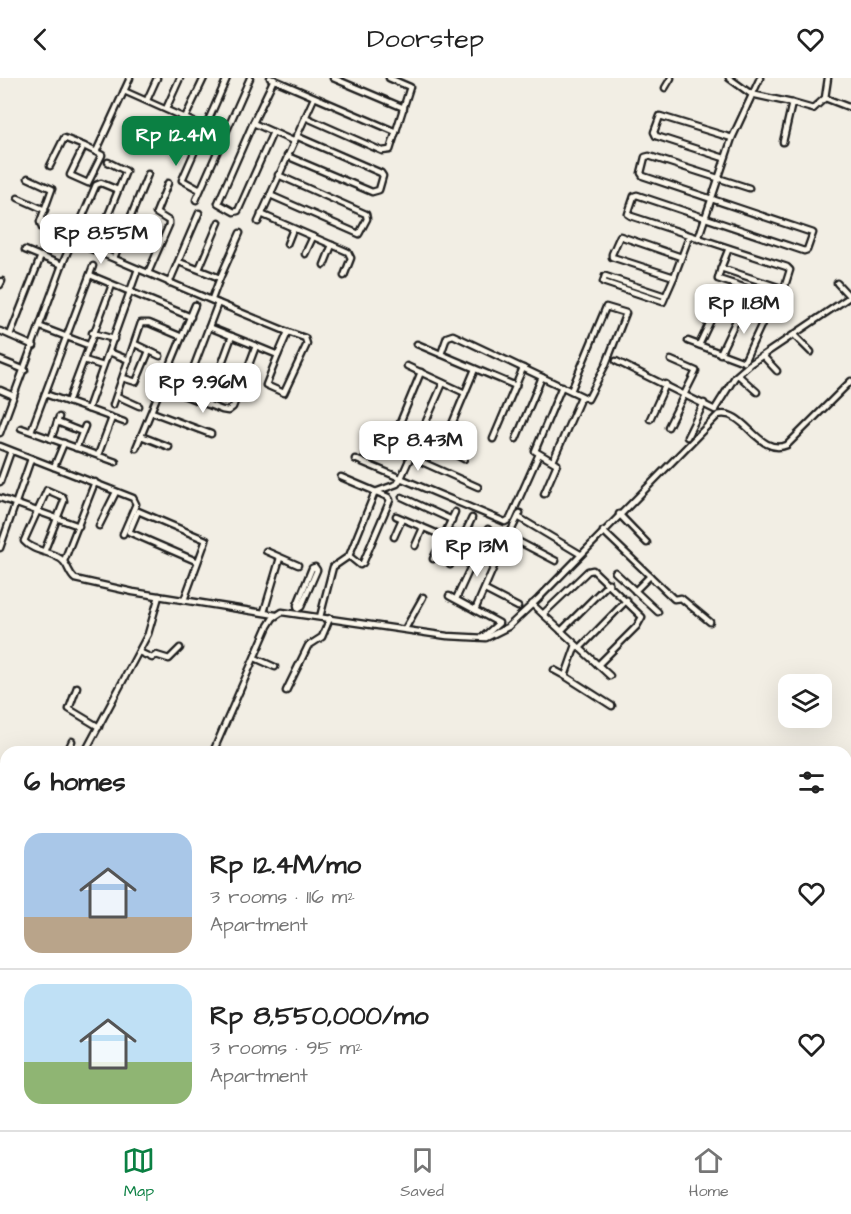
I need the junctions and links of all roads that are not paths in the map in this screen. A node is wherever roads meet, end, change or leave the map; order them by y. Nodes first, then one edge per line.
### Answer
1 (130, 78) edge
2 (157, 78) edge
3 (180, 78) edge
4 (204, 78) edge
5 (227, 78) edge
6 (249, 78) edge
7 (273, 78) edge
8 (333, 78) edge
9 (389, 78) edge
10 (671, 78) edge
11 (729, 78) edge
12 (760, 78) edge
13 (828, 78) edge
14 (397, 80) edge
15 (665, 88) dead end
16 (124, 91) junction
17 (751, 94) junction
18 (314, 98) junction
19 (825, 98) junction
20 (147, 100) junction
21 (792, 103) junction
22 (404, 108) junction
23 (851, 108) edge
24 (166, 109) junction
25 (305, 117) junction
26 (185, 118) junction
27 (253, 123) junction
28 (205, 127) junction
29 (273, 132) junction
30 (396, 132) junction
31 (295, 138) junction
32 (732, 138) junction
33 (783, 141) dead end
34 (84, 146) junction
35 (96, 152) junction
36 (287, 156) junction
37 (724, 158) junction
38 (108, 162) dead end
39 (128, 165) dead end
40 (50, 166) dead end
41 (126, 171) junction
42 (148, 174) dead end
43 (278, 175) junction
44 (717, 177) junction
45 (28, 178) dead end
46 (168, 183) dead end
47 (749, 188) dead end
48 (118, 190) junction
49 (200, 190) junction
50 (270, 195) junction
51 (18, 198) dead end
52 (712, 198) junction
53 (195, 200) dead end
54 (45, 210) junction
55 (199, 213) dead end
56 (261, 214) junction
57 (705, 219) junction
58 (219, 222) dead end
59 (258, 222) dead end
60 (293, 229) junction
61 (240, 233) dead end
62 (312, 237) junction
63 (689, 237) junction
64 (698, 239) junction
65 (72, 241) junction
66 (287, 244) dead end
67 (332, 245) junction
68 (729, 248) junction
69 (25, 250) dead end
70 (94, 250) junction
71 (305, 254) dead end
72 (41, 256) junction
73 (681, 257) junction
74 (114, 258) junction
75 (179, 262) junction
76 (62, 265) junction
77 (324, 265) dead end
78 (93, 266) dead end
79 (721, 268) junction
80 (138, 269) junction
81 (199, 269) junction
82 (148, 273) junction
83 (90, 274) junction
84 (344, 276) dead end
85 (674, 277) junction
86 (220, 278) junction
87 (169, 283) junction
88 (837, 283) dead end
89 (112, 285) junction
90 (784, 289) junction
91 (131, 293) junction
92 (665, 296) junction
93 (850, 296) edge
94 (212, 299) junction
95 (707, 301) dead end
96 (218, 303) junction
97 (195, 305) dead end
98 (717, 305) junction
99 (741, 310) junction
100 (191, 317) junction
101 (41, 327) junction
102 (209, 327) junction
103 (0, 331) edge
104 (288, 332) junction
105 (92, 333) junction
106 (10, 335) junction
107 (794, 335) junction
108 (66, 336) junction
109 (232, 336) junction
110 (182, 337) junction
111 (114, 339) junction
112 (687, 340) dead end
113 (135, 344) junction
114 (417, 344) dead end
115 (34, 345) junction
116 (88, 345) junction
117 (699, 345) junction
118 (256, 346) junction
119 (149, 351) junction
120 (109, 352) junction
121 (811, 352) dead end
122 (441, 354) junction
123 (720, 354) junction
124 (278, 355) junction
125 (160, 356) dead end
126 (763, 356) junction
127 (0, 360) edge
128 (84, 360) junction
129 (129, 360) junction
130 (671, 360) dead end
131 (616, 361) dead end
132 (744, 362) junction
133 (750, 364) junction
134 (103, 366) junction
135 (407, 366) dead end
136 (523, 368) junction
137 (475, 369) junction
138 (25, 370) junction
139 (777, 371) dead end
140 (421, 372) junction
141 (738, 375) junction
142 (542, 377) junction
143 (123, 378) junction
144 (851, 381) edge
145 (443, 383) junction
146 (666, 384) junction
147 (516, 386) junction
148 (562, 386) junction
149 (163, 387) junction
150 (0, 390) edge
151 (571, 391) junction
152 (757, 392) dead end
153 (465, 393) junction
154 (685, 393) junction
155 (45, 394) junction
156 (183, 395) junction
157 (14, 396) junction
158 (117, 396) junction
159 (581, 397) junction
160 (68, 402) junction
161 (704, 403) junction
162 (207, 404) junction
163 (113, 405) dead end
164 (139, 406) dead end
165 (88, 409) junction
166 (715, 409) junction
167 (152, 412) junction
168 (718, 415) junction
169 (3, 418) edge
170 (112, 418) junction
171 (650, 419) dead end
172 (124, 422) dead end
173 (85, 426) dead end
174 (668, 427) dead end
175 (21, 428) dead end
176 (31, 431) junction
177 (82, 432) junction
178 (0, 433) edge
179 (211, 434) dead end
180 (465, 435) dead end
181 (141, 436) junction
182 (366, 437) dead end
183 (419, 437) junction
184 (687, 437) dead end
185 (51, 439) junction
186 (493, 439) dead end
187 (516, 439) dead end
188 (64, 443) junction
189 (0, 446) edge
190 (169, 447) dead end
191 (76, 448) junction
192 (136, 448) dead end
193 (442, 448) junction
194 (11, 451) junction
195 (539, 454) junction
196 (98, 455) junction
197 (457, 455) junction
198 (411, 456) junction
199 (31, 459) junction
200 (355, 459) dead end
201 (464, 459) dead end
202 (553, 461) junction
203 (116, 462) dead end
204 (54, 467) junction
205 (341, 477) dead end
206 (401, 478) junction
207 (0, 482) edge
208 (95, 482) junction
209 (478, 487) dead end
210 (116, 492) junction
211 (375, 492) junction
212 (544, 494) dead end
213 (402, 497) dead end
214 (0, 498) edge
215 (14, 502) junction
216 (37, 510) junction
217 (455, 512) dead end
218 (619, 514) junction
219 (396, 516) dead end
220 (59, 518) junction
221 (472, 518) dead end
222 (402, 519) junction
223 (452, 520) junction
224 (79, 526) junction
225 (99, 526) dead end
226 (423, 528) junction
227 (488, 529) dead end
228 (603, 531) junction
229 (123, 534) dead end
230 (445, 534) junction
231 (508, 536) junction
232 (394, 537) dead end
233 (461, 538) junction
234 (647, 543) dead end
235 (415, 546) dead end
236 (480, 546) junction
237 (0, 548) edge
238 (266, 551) dead end
239 (44, 552) junction
240 (580, 554) junction
241 (499, 555) junction
242 (349, 556) junction
243 (280, 558) junction
244 (433, 559) dead end
245 (64, 561) junction
246 (196, 561) junction
247 (556, 561) dead end
248 (298, 565) dead end
249 (450, 565) dead end
250 (615, 572) dead end
251 (650, 576) junction
252 (609, 583) junction
253 (485, 590) junction
254 (635, 591) junction
255 (449, 596) dead end
256 (159, 597) junction
257 (423, 597) dead end
258 (456, 599) junction
259 (184, 600) junction
260 (627, 600) junction
261 (532, 604) junction
262 (518, 607) dead end
263 (475, 610) junction
264 (297, 611) junction
265 (264, 612) junction
266 (657, 612) dead end
267 (543, 614) junction
268 (276, 615) junction
269 (320, 617) junction
270 (330, 618) junction
271 (710, 622) dead end
272 (405, 629) junction
273 (561, 630) junction
274 (483, 637) junction
275 (578, 646) junction
276 (180, 648) dead end
277 (139, 652) junction
278 (255, 658) junction
279 (598, 665) junction
280 (274, 668) dead end
281 (554, 670) dead end
282 (565, 676) junction
283 (610, 676) dead end
284 (77, 687) dead end
285 (286, 691) dead end
286 (612, 706) dead end
287 (99, 727) junction
288 (72, 741) dead end
289 (70, 746) edge
290 (88, 746) edge
291 (216, 746) edge

1 - 16 street
2 - 20 street
3 - 24 street
4 - 26 street
5 - 28 street
6 - 49 street
7 - 18 street
7 - 27 street
8 - 22 street
9 - 14 street
10 - 15 street
11 - 17 street
12 - 17 street
13 - 19 street
14 - 22 street
16 - 20 street
16 - 35 street
17 - 21 street
17 - 32 street
18 - 25 street
18 - 30 street
19 - 21 street
19 - 23 street
20 - 24 street
21 - 33 street
22 - 30 street
24 - 26 street
25 - 30 street
25 - 31 street
26 - 28 street
27 - 29 street
27 - 29 street
28 - 49 street
29 - 31 street
31 - 36 street
31 - 36 street
32 - 37 street
32 - 37 street
34 - 35 street
34 - 35 street
34 - 40 street
36 - 43 street
37 - 44 street
38 - 41 street
39 - 41 street
41 - 48 street
42 - 74 street
43 - 50 street
43 - 50 street
44 - 47 street
44 - 52 street
44 - 52 street
45 - 54 street
46 - 82 street
48 - 65 street
48 - 70 street
49 - 53 street
50 - 56 street
51 - 54 street
52 - 57 street
52 - 57 street
54 - 65 street
55 - 75 street
56 - 59 street
56 - 60 street
57 - 63 street
57 - 64 street
58 - 81 street
60 - 62 street
60 - 66 street
61 - 86 street
62 - 67 street
62 - 71 street
63 - 64 street
63 - 73 street
64 - 68 street
65 - 70 street
65 - 76 street
67 - 77 street
67 - 84 street
68 - 79 street
68 - 90 street
69 - 72 street
70 - 74 street
72 - 76 street
72 - 106 street
73 - 85 street
73 - 85 street
74 - 80 street
75 - 81 street
75 - 87 street
76 - 101 street
78 - 83 street
79 - 90 street
79 - 90 street
80 - 82 street
80 - 91 street
81 - 86 street
82 - 87 street
83 - 89 street
83 - 108 street
85 - 92 street
86 - 94 street
87 - 94 street
88 - 93 street
89 - 91 street
89 - 105 street
91 - 100 street
91 - 111 street
92 - 92 street
93 - 107 street
94 - 96 street
95 - 98 street
96 - 102 street
96 - 104 street
97 - 100 street
98 - 99 street
98 - 117 street
99 - 123 street
99 - 132 street
100 - 110 street
101 - 108 street
101 - 115 street
102 - 109 street
102 - 156 street
103 - 106 street
104 - 124 street
104 - 124 street
105 - 111 street
105 - 116 street
106 - 115 street
107 - 121 street
107 - 126 street
108 - 116 street
108 - 155 street
109 - 118 street
109 - 162 street
110 - 113 street
110 - 149 street
111 - 120 street
112 - 117 street
113 - 119 street
113 - 129 street
114 - 122 street
115 - 138 street
116 - 128 street
117 - 123 street
118 - 124 street
118 - 162 street
119 - 125 street
119 - 143 street
120 - 129 street
120 - 134 street
122 - 136 street
122 - 137 street
123 - 132 street
126 - 133 street
126 - 139 street
127 - 138 street
128 - 134 street
128 - 160 street
129 - 143 street
130 - 154 street
131 - 146 street
132 - 133 street
133 - 141 street
134 - 165 street
135 - 140 street
136 - 142 street
136 - 147 street
137 - 147 street
137 - 153 street
138 - 157 street
140 - 145 street
140 - 183 street
141 - 152 street
141 - 166 street
142 - 148 street
142 - 187 street
143 - 158 street
144 - 168 street
145 - 153 street
145 - 183 street
146 - 154 street
146 - 171 street
147 - 186 street
148 - 151 street
148 - 195 street
149 - 156 street
149 - 167 street
150 - 157 street
151 - 159 street
151 - 159 street
153 - 193 street
154 - 161 street
154 - 174 street
155 - 160 street
155 - 176 street
156 - 162 street
157 - 169 street
158 - 163 street
158 - 164 street
159 - 202 street
160 - 165 street
161 - 166 street
161 - 184 street
165 - 170 street
166 - 168 street
167 - 179 street
167 - 181 street
168 - 218 street
169 - 178 street
170 - 172 street
170 - 196 street
173 - 177 street
175 - 176 street
176 - 185 street
177 - 185 street
177 - 191 street
180 - 197 street
181 - 190 street
181 - 192 street
182 - 198 street
183 - 193 street
183 - 198 street
185 - 188 street
188 - 191 street
188 - 204 street
189 - 194 street
191 - 196 street
193 - 197 street
194 - 199 street
194 - 207 street
195 - 202 street
195 - 206 street
196 - 203 street
197 - 201 street
198 - 206 street
198 - 209 street
199 - 204 street
199 - 215 street
200 - 206 street
202 - 212 street
204 - 208 street
205 - 211 street
206 - 211 street
208 - 210 street
208 - 224 street
210 - 225 street
210 - 229 street
211 - 242 street
211 - 242 street
213 - 223 street
214 - 215 street
215 - 216 street
215 - 237 street
216 - 220 street
216 - 220 street
216 - 239 street
217 - 223 street
218 - 228 street
218 - 234 street
219 - 222 street
220 - 224 street
220 - 239 street
221 - 233 street
222 - 226 street
222 - 232 street
223 - 230 street
224 - 245 street
226 - 230 street
226 - 235 street
227 - 236 street
228 - 240 street
228 - 251 street
230 - 233 street
230 - 244 street
231 - 240 street
231 - 241 street
231 - 247 street
233 - 236 street
233 - 249 street
236 - 241 street
236 - 258 street
238 - 243 street
239 - 245 street
240 - 261 street
241 - 253 street
242 - 269 street
243 - 248 street
243 - 265 street
245 - 256 street
246 - 246 street
246 - 259 street
250 - 254 street
251 - 254 street
251 - 271 street
252 - 260 street
252 - 267 street
252 - 273 street
253 - 262 street
253 - 263 street
254 - 266 street
255 - 258 street
256 - 259 street
256 - 277 street
257 - 272 street
258 - 263 street
259 - 265 street
260 - 275 street
260 - 279 street
261 - 267 street
261 - 274 street
263 - 274 street
264 - 264 street
264 - 268 street
264 - 269 street
265 - 268 street
267 - 273 street
268 - 278 street
269 - 270 street
270 - 272 street
270 - 285 street
272 - 274 street
273 - 275 street
275 - 279 street
275 - 282 street
276 - 277 street
277 - 287 street
278 - 280 street
278 - 291 street
279 - 283 street
281 - 282 street
282 - 286 street
284 - 287 street
287 - 290 street
288 - 289 street

